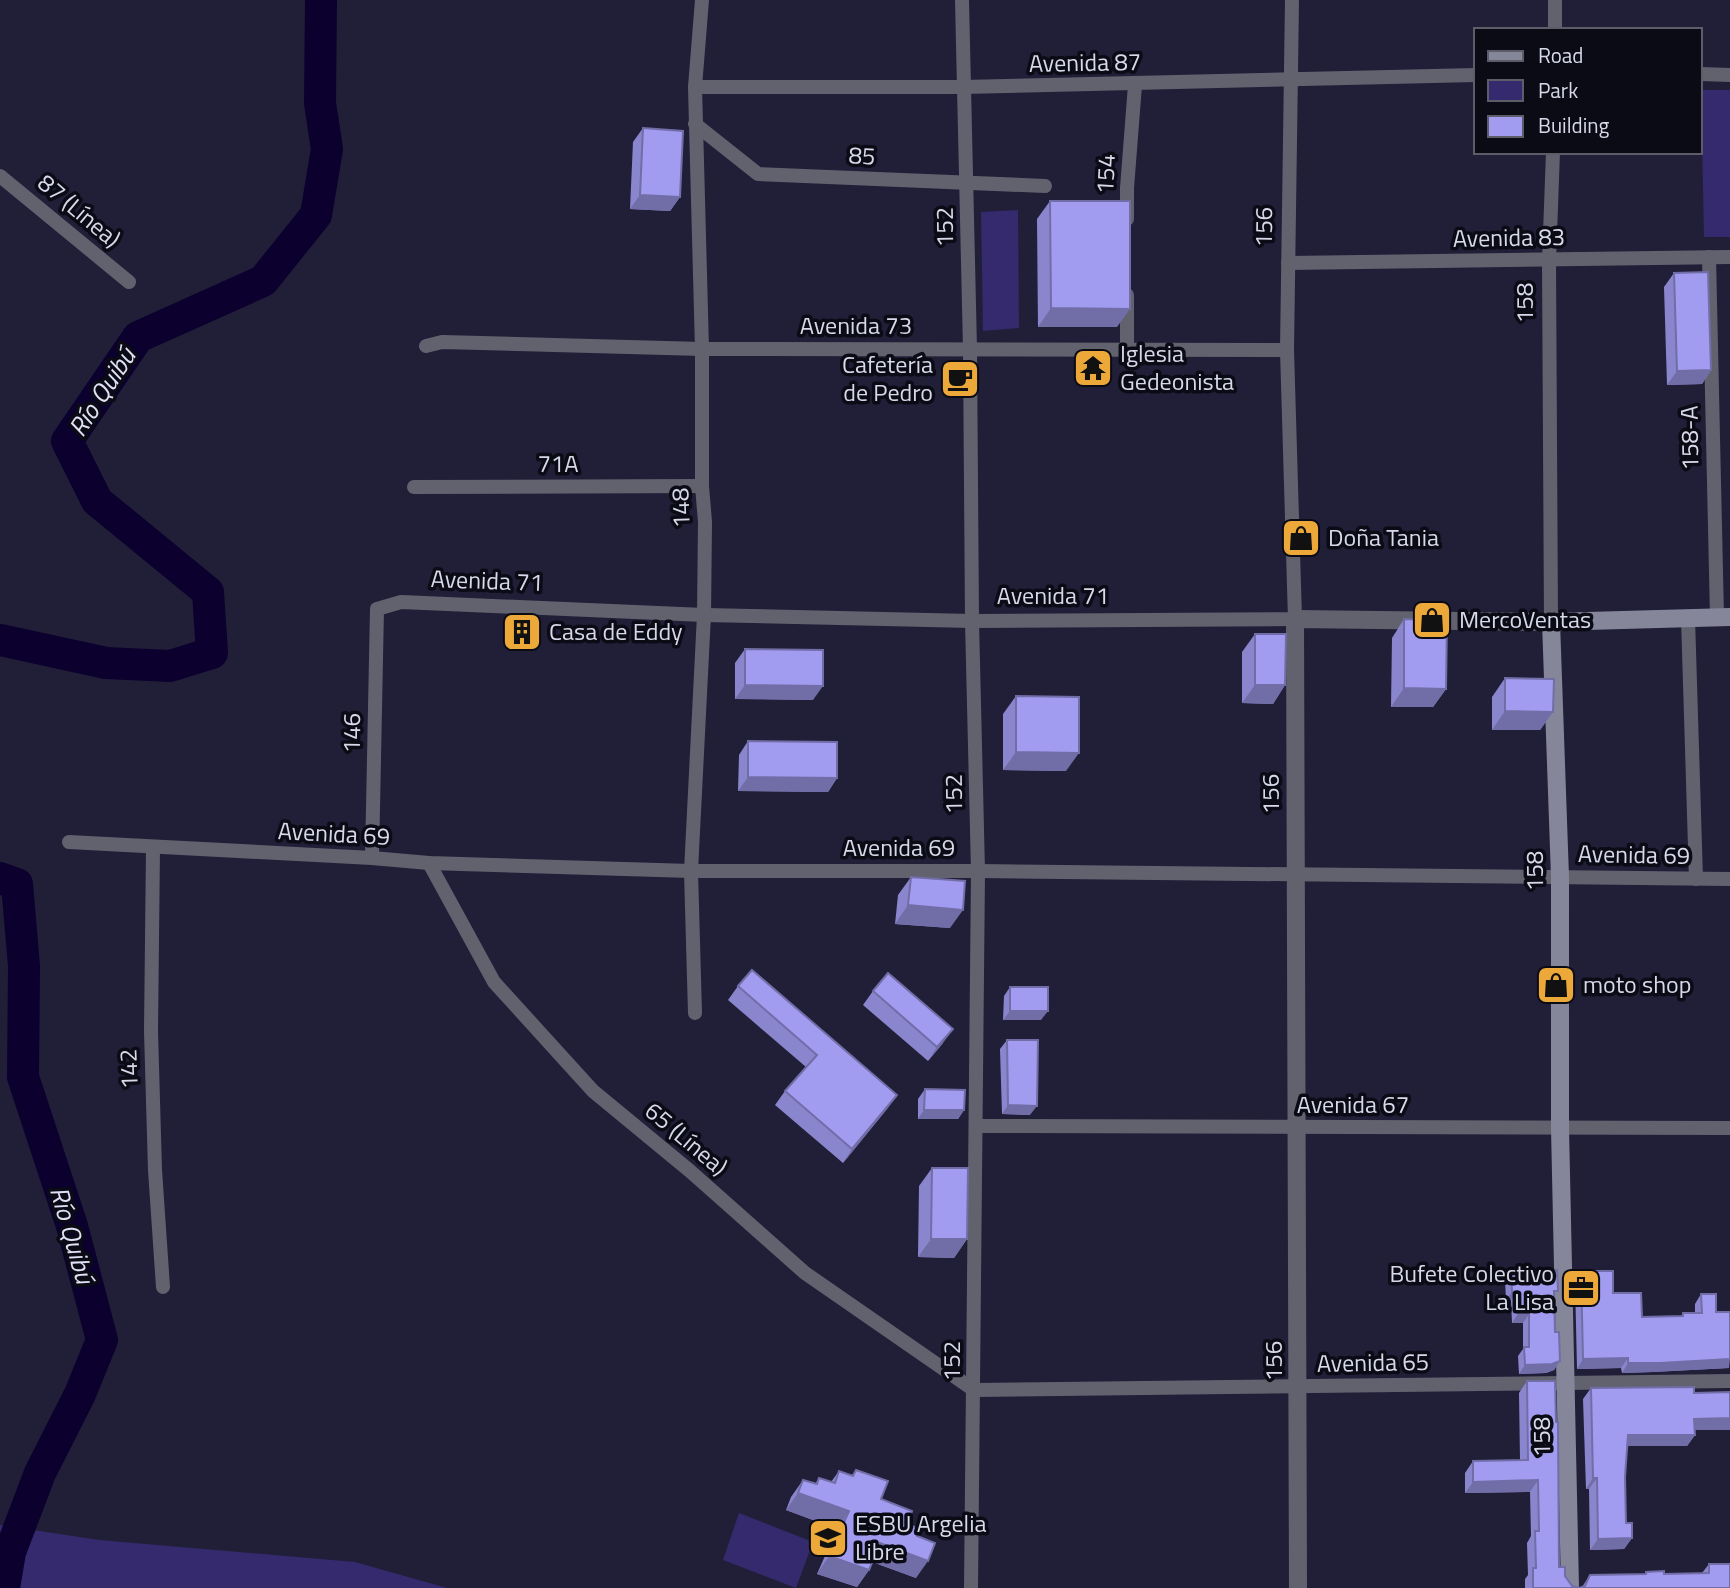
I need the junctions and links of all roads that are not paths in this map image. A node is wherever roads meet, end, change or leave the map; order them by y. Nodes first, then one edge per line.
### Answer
1 (702, 0) edge
2 (962, 0) edge
3 (1292, 0) edge
4 (1555, 0) edge
5 (1555, 28) edge
6 (1702, 74) edge
7 (1474, 75) edge
8 (1730, 75) edge
9 (1292, 80) junction
10 (1135, 85) junction
11 (695, 87) junction
12 (962, 87) junction
13 (695, 124) junction
14 (1553, 154) edge
15 (0, 176) edge
16 (967, 183) junction
17 (1045, 186) dead end
18 (1127, 229) edge
19 (1709, 257) junction
20 (1730, 257) edge
21 (1549, 261) junction
22 (1288, 263) junction
23 (129, 282) dead end
24 (1127, 283) edge
25 (426, 346) dead end
26 (702, 349) junction
27 (970, 349) junction
28 (1127, 350) junction
29 (1287, 350) junction
30 (702, 486) junction
31 (414, 487) dead end
32 (377, 609) joint
33 (704, 615) junction
34 (1723, 617) edge
35 (1688, 618) junction
36 (1294, 619) junction
37 (972, 621) junction
38 (1551, 622) junction
39 (69, 842) dead end
40 (153, 848) junction
41 (372, 858) junction
42 (429, 863) junction
43 (691, 871) junction
44 (978, 871) junction
45 (1296, 875) junction
46 (1560, 877) junction
47 (1696, 879) junction
48 (1730, 879) edge
49 (695, 1013) dead end
50 (976, 1126) junction
51 (1298, 1127) junction
52 (1560, 1128) junction
53 (1730, 1128) edge
54 (163, 1287) dead end
55 (1730, 1381) edge
56 (1566, 1383) junction
57 (1299, 1386) junction
58 (974, 1390) junction
59 (971, 1588) edge
60 (1298, 1588) edge
61 (1570, 1588) edge

1 - 11 street, 148
2 - 12 street, 152
3 - 9 street, 156
4 - 5 street
6 - 8 street
7 - 9 street, Avenida 87
9 - 10 street, Avenida 87
9 - 22 street, 156
10 - 12 street, Avenida 87
10 - 18 street, 154
11 - 12 street, Avenida 87
11 - 13 street, 148
12 - 16 street, 152
13 - 16 street, 85
13 - 26 street, 148
14 - 21 street, 158
15 - 23 street, 87 (Línea)
16 - 17 street, 85
16 - 27 street, 152
19 - 20 street, Avenida 83
19 - 21 street, Avenida 83
19 - 34 street, 158-A
21 - 22 street, Avenida 83
21 - 38 street, 158
22 - 29 street, 156
24 - 28 street
25 - 26 street, Avenida 73
26 - 27 street, Avenida 73
26 - 30 street, 148
27 - 28 street, Avenida 73
27 - 37 street, 152
28 - 29 street, Avenida 73
29 - 36 street, 156
30 - 31 street, 71A
30 - 33 street, 148
32 - 33 street, Avenida 71
32 - 41 street, 146
33 - 37 street, Avenida 71
33 - 43 street, 148
34 - 35 main road, Avenida 71
35 - 38 main road, Avenida 71
35 - 47 street
36 - 37 street, Avenida 71
36 - 38 street, Avenida 71
36 - 45 street, 156
37 - 44 street, 152
38 - 46 main road, 158
39 - 40 street, Avenida 69
40 - 41 street, Avenida 69
40 - 54 street, 142
41 - 42 street, Avenida 69
42 - 43 street, Avenida 69
42 - 58 street, 65 (Línea)
43 - 44 street, Avenida 69
43 - 49 street, 148
44 - 45 street, Avenida 69
44 - 50 street, 152
45 - 46 street, Avenida 69
45 - 51 street, 156
46 - 47 street, Avenida 69
46 - 52 main road, 158
47 - 48 street, Avenida 69
50 - 51 street, Avenida 67
50 - 58 street, 152
51 - 52 street, Avenida 67
51 - 57 street, 156
52 - 53 street, Avenida 67
52 - 56 main road, 158
55 - 56 street, Avenida 65
56 - 57 street, Avenida 65
56 - 61 main road, 158
57 - 58 street, Avenida 65
57 - 60 street, 156
58 - 59 street, 152

